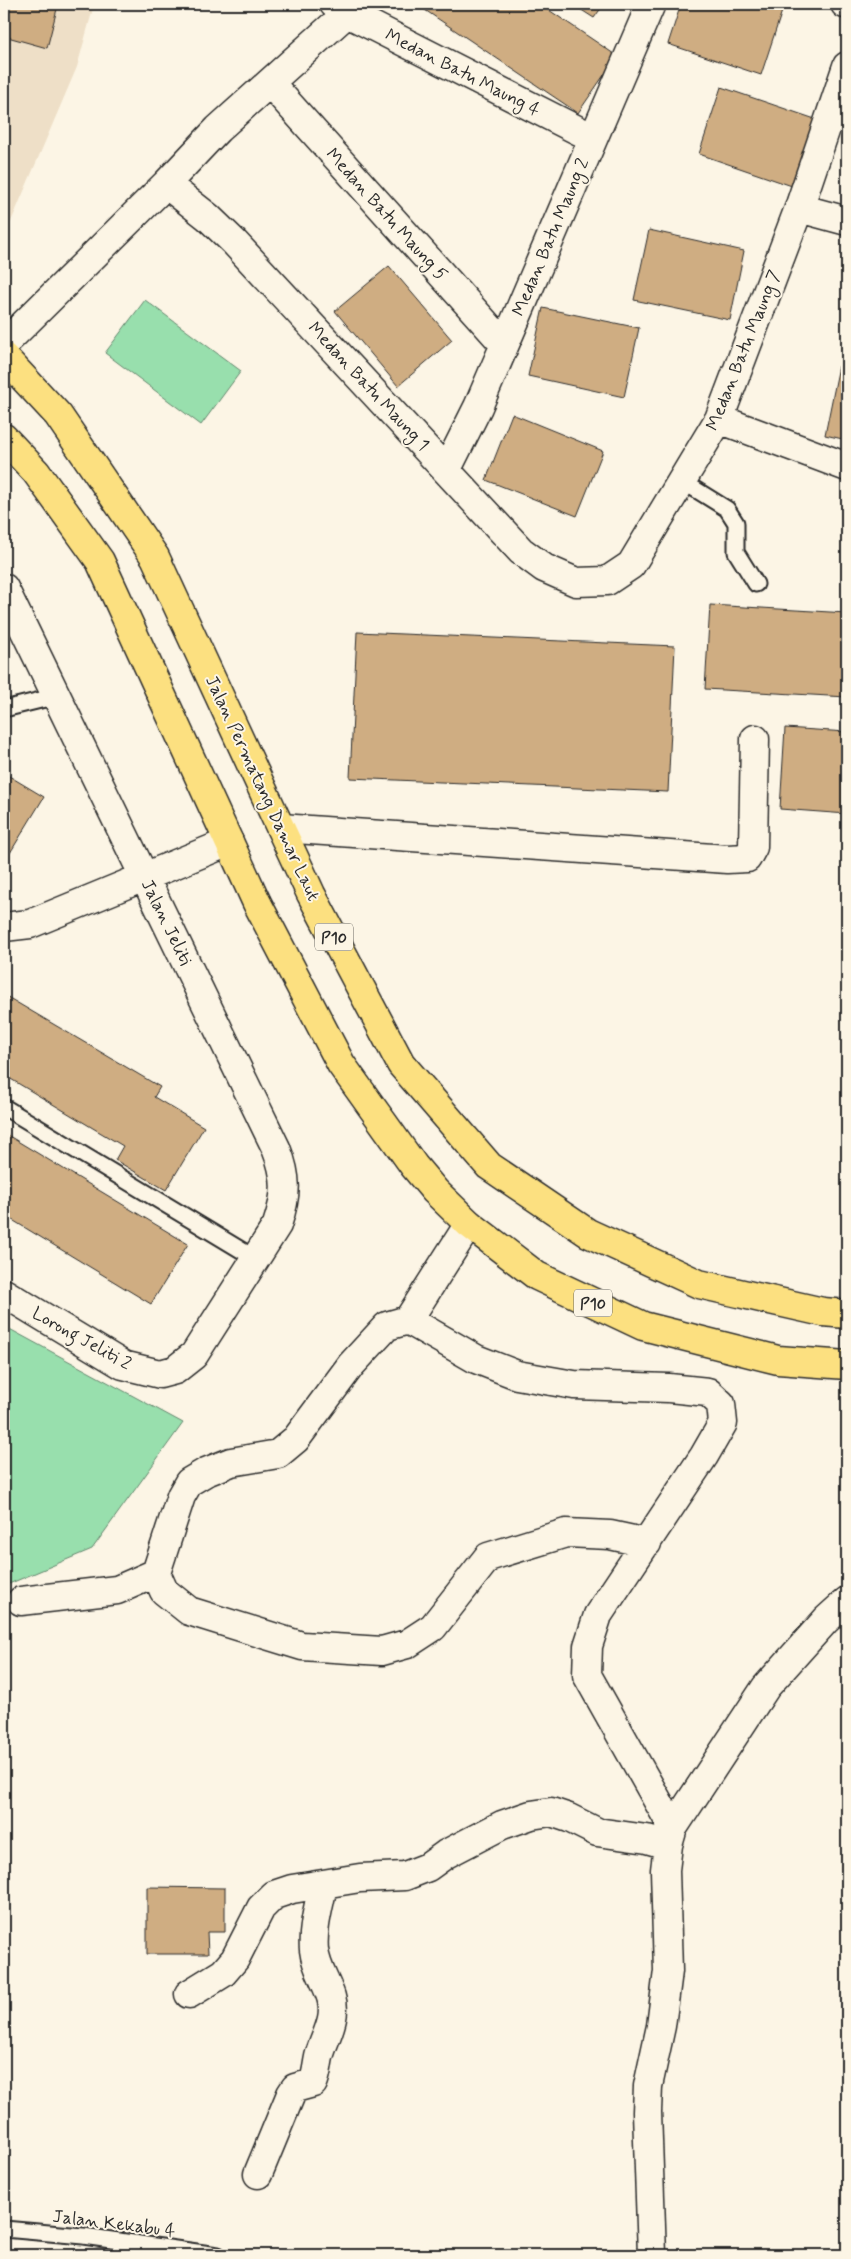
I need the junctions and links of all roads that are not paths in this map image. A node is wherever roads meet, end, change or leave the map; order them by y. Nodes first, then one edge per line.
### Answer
1 (650, 4) edge
2 (341, 8) edge
3 (847, 66) edge
4 (270, 83) junction
5 (593, 138) junction
6 (166, 184) junction
7 (799, 208) junction
8 (847, 221) edge
9 (4, 344) edge
10 (504, 344) junction
11 (4, 357) edge
12 (719, 418) junction
13 (4, 438) edge
14 (847, 468) edge
15 (447, 469) junction
16 (682, 481) junction
17 (576, 582) joint
18 (756, 584) dead end
19 (4, 588) edge
20 (57, 696) junction
21 (4, 709) edge
22 (755, 739) dead end
23 (281, 828) junction
24 (229, 842) junction
25 (145, 876) junction
26 (4, 927) edge
27 (4, 1107) edge
28 (469, 1224) junction
29 (256, 1259) junction
30 (4, 1293) edge
31 (847, 1314) edge
32 (408, 1320) junction
33 (847, 1365) edge
34 (647, 1543) junction
35 (156, 1573) junction
36 (21, 1601) dead end
37 (847, 1601) edge
38 (671, 1836) junction
39 (323, 1885) junction
40 (189, 1994) dead end
41 (258, 2174) dead end
42 (4, 2229) edge
43 (218, 2255) edge
44 (652, 2255) edge

1 - 5 street, Medan Batu Maung 2
2 - 4 street
2 - 5 street, Medan Batu Maung 4
3 - 7 street, Medan Batu Maung 7
4 - 6 street
4 - 10 street, Medan Batu Maung 5
5 - 10 street, Medan Batu Maung 2
6 - 9 street
6 - 15 street, Medan Batu Maung 1
7 - 8 street
7 - 12 street, Medan Batu Maung 7
10 - 15 street, Medan Batu Maung 2
11 - 23 highway, Jalan Permatang Damar Laut / P10
12 - 14 street
12 - 16 street, Medan Batu Maung 7
13 - 24 highway, P10
15 - 17 street, Medan Batu Maung 1
16 - 17 street, Medan Batu Maung 7
16 - 18 lane
19 - 20 street, Jalan Jeliti
20 - 21 lane
20 - 25 street, Jalan Jeliti
22 - 23 street
23 - 31 highway, Jalan Permatang Damar Laut / P10
24 - 25 street
24 - 28 highway, P10
25 - 26 street
25 - 29 street, Jalan Jeliti
27 - 29 lane
28 - 32 street
28 - 33 highway, P10
29 - 30 street, Lorong Jeliti 2
32 - 34 street
32 - 35 street
34 - 35 street
34 - 38 street
35 - 36 street
37 - 38 street
38 - 39 street
38 - 44 street
39 - 40 street
39 - 41 street
42 - 43 lane, Jalan Kekabu 4

